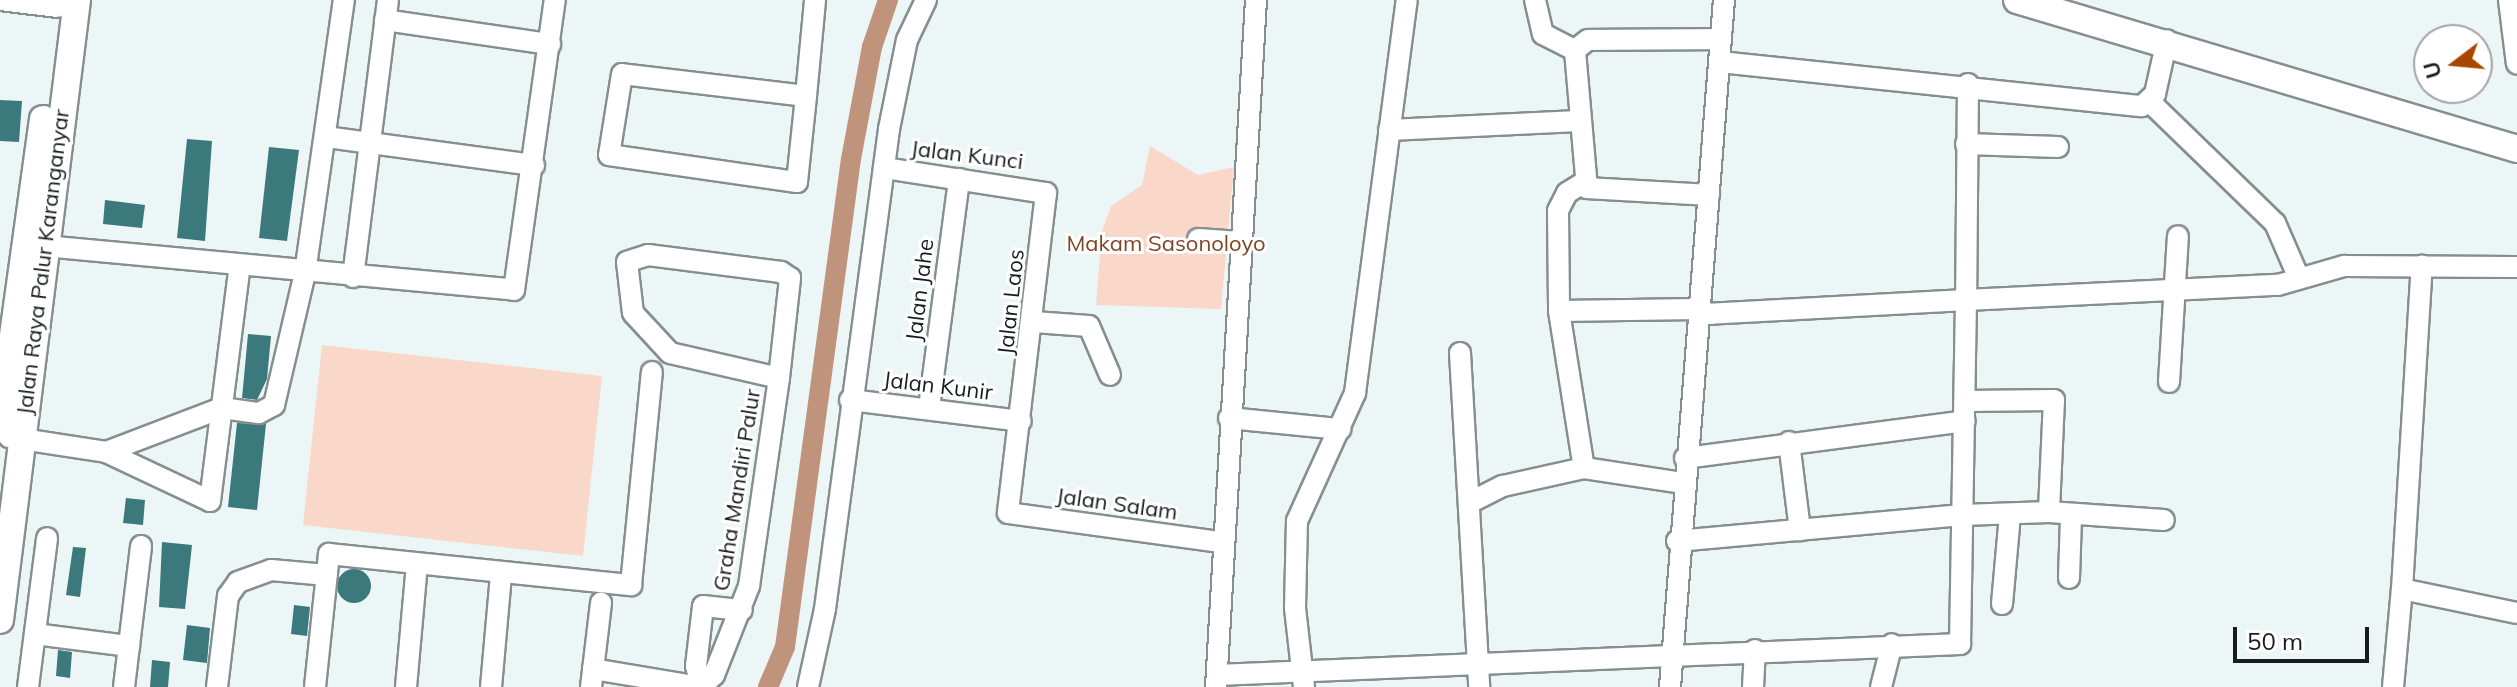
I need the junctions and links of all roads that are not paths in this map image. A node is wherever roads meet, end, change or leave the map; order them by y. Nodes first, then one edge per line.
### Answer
1 (0, 0) edge
2 (344, 0) edge
3 (555, 0) edge
4 (815, 0) edge
5 (926, 0) edge
6 (1256, 0) edge
7 (1407, 0) edge
8 (1535, 0) edge
9 (1724, 0) edge
10 (2017, 0) edge
11 (2509, 0) edge
12 (65, 2) edge
13 (386, 10) edge
14 (1721, 39) junction
15 (2167, 40) junction
16 (550, 44) junction
17 (1575, 50) junction
18 (1720, 62) junction
19 (2517, 64) edge
20 (1968, 84) junction
21 (806, 96) junction
22 (2151, 103) junction
23 (1579, 121) junction
24 (1389, 130) junction
25 (326, 137) junction
26 (1966, 144) junction
27 (370, 145) junction
28 (2058, 147) dead end
29 (2517, 149) edge
30 (534, 165) junction
31 (884, 168) junction
32 (959, 179) junction
33 (1583, 183) junction
34 (1043, 190) joint
35 (1709, 195) junction
36 (2178, 236) dead end
37 (1198, 239) dead end
38 (1240, 242) junction
39 (34, 246) junction
40 (240, 265) junction
41 (2422, 266) junction
42 (2517, 267) edge
43 (305, 273) junction
44 (2303, 275) junction
45 (353, 277) junction
46 (2177, 290) junction
47 (1966, 300) junction
48 (1697, 309) junction
49 (1559, 311) junction
50 (16, 320) edge
51 (1034, 322) junction
52 (1460, 353) dead end
53 (652, 372) dead end
54 (1110, 375) dead end
55 (779, 378) junction
56 (2169, 382) dead end
57 (850, 400) junction
58 (222, 408) junction
59 (929, 408) junction
60 (1965, 411) junction
61 (1229, 418) junction
62 (1021, 421) junction
63 (1340, 429) junction
64 (7, 435) edge
65 (1789, 442) junction
66 (106, 452) junction
67 (1685, 458) junction
68 (1584, 468) junction
69 (1682, 483) junction
70 (1469, 503) junction
71 (2049, 512) junction
72 (1008, 513) joint
73 (2010, 514) junction
74 (1962, 515) junction
75 (2071, 518) junction
76 (2164, 520) dead end
77 (1800, 530) junction
78 (47, 538) dead end
79 (1677, 541) junction
80 (1220, 542) junction
81 (141, 546) dead end
82 (417, 564) junction
83 (328, 565) junction
84 (501, 575) junction
85 (2069, 578) dead end
86 (2402, 589) junction
87 (601, 603) dead end
88 (2002, 604) dead end
89 (742, 610) junction
90 (2517, 613) edge
91 (0, 620) edge
92 (35, 634) junction
93 (1892, 644) junction
94 (129, 646) junction
95 (1755, 650) junction
96 (1670, 653) junction
97 (1479, 665) junction
98 (592, 678) edge
99 (1302, 680) edge
100 (1216, 681) edge
101 (28, 687) edge
102 (124, 687) edge
103 (217, 687) edge
104 (315, 687) edge
105 (406, 687) edge
106 (491, 687) edge
107 (701, 687) edge
108 (808, 687) edge
109 (1479, 687) edge
110 (1670, 687) edge
111 (1753, 687) edge
112 (1881, 687) edge
113 (2393, 687) edge

1 - 12 street
2 - 25 street
3 - 16 street
4 - 21 street
5 - 31 street
6 - 38 street
7 - 24 street
8 - 17 street
9 - 14 street
10 - 15 main road
11 - 19 street
12 - 39 main road, Jalan Raya Palur Karanganyar
13 - 16 street
13 - 27 street
14 - 17 street
14 - 18 street
15 - 22 street
15 - 29 main road
16 - 30 street
17 - 23 street
18 - 20 street
18 - 35 street
20 - 22 street
20 - 26 street
21 - 21 street
22 - 44 street
23 - 24 street
23 - 33 street
24 - 63 street
25 - 27 street
25 - 43 street
26 - 28 street
26 - 47 street
27 - 30 street
27 - 45 street
30 - 45 street
31 - 32 street, Jalan Kunci
31 - 57 street
32 - 34 street, Jalan Kunci
32 - 59 street, Jalan Jahe
33 - 35 street
33 - 49 street
34 - 51 street, Jalan Laos
35 - 48 street
36 - 46 street
37 - 38 street
38 - 61 street
39 - 40 street
39 - 50 main road, Jalan Raya Palur Karanganyar
40 - 43 street
40 - 58 street
41 - 42 street
41 - 44 street
41 - 86 street
43 - 45 street
43 - 58 street
44 - 46 street
46 - 47 street
46 - 56 street
47 - 48 street
47 - 60 street
48 - 49 street
48 - 67 street
49 - 68 street
50 - 64 main road, Jalan Raya Palur Karanganyar
51 - 54 street
51 - 62 street, Jalan Laos
52 - 70 street
53 - 84 street
55 - 55 street, Graha Mandiri Palur
55 - 89 street, Graha Mandiri Palur
57 - 59 street, Jalan Kunir
57 - 108 street
58 - 66 street
58 - 66 street
59 - 62 street, Jalan Kunir
60 - 65 street
60 - 71 street
60 - 74 street
61 - 63 street
61 - 80 street
62 - 72 street, Jalan Laos
63 - 99 street
64 - 66 street
64 - 91 main road, Jalan Raya Palur Karanganyar
65 - 67 street
65 - 77 street
67 - 69 street
68 - 69 street
68 - 70 street
69 - 79 street
70 - 97 street
71 - 73 street
71 - 75 street
72 - 80 street, Jalan Salam
73 - 74 street
73 - 88 street
74 - 77 street
74 - 93 street
75 - 76 street
75 - 85 street
77 - 79 street
78 - 92 street
79 - 96 street
80 - 100 street
81 - 94 street
82 - 83 street
82 - 84 street
82 - 105 street
83 - 103 street
83 - 104 street
84 - 106 street
86 - 90 street
86 - 113 street
87 - 98 street
89 - 107 street, Graha Mandiri Palur
89 - 107 street, Graha Mandiri Palur
92 - 94 street
92 - 101 street
93 - 95 street
93 - 112 street
94 - 102 street
95 - 96 street
95 - 111 street
96 - 97 street
96 - 110 street
97 - 99 street
97 - 109 street
98 - 107 street
99 - 100 street

